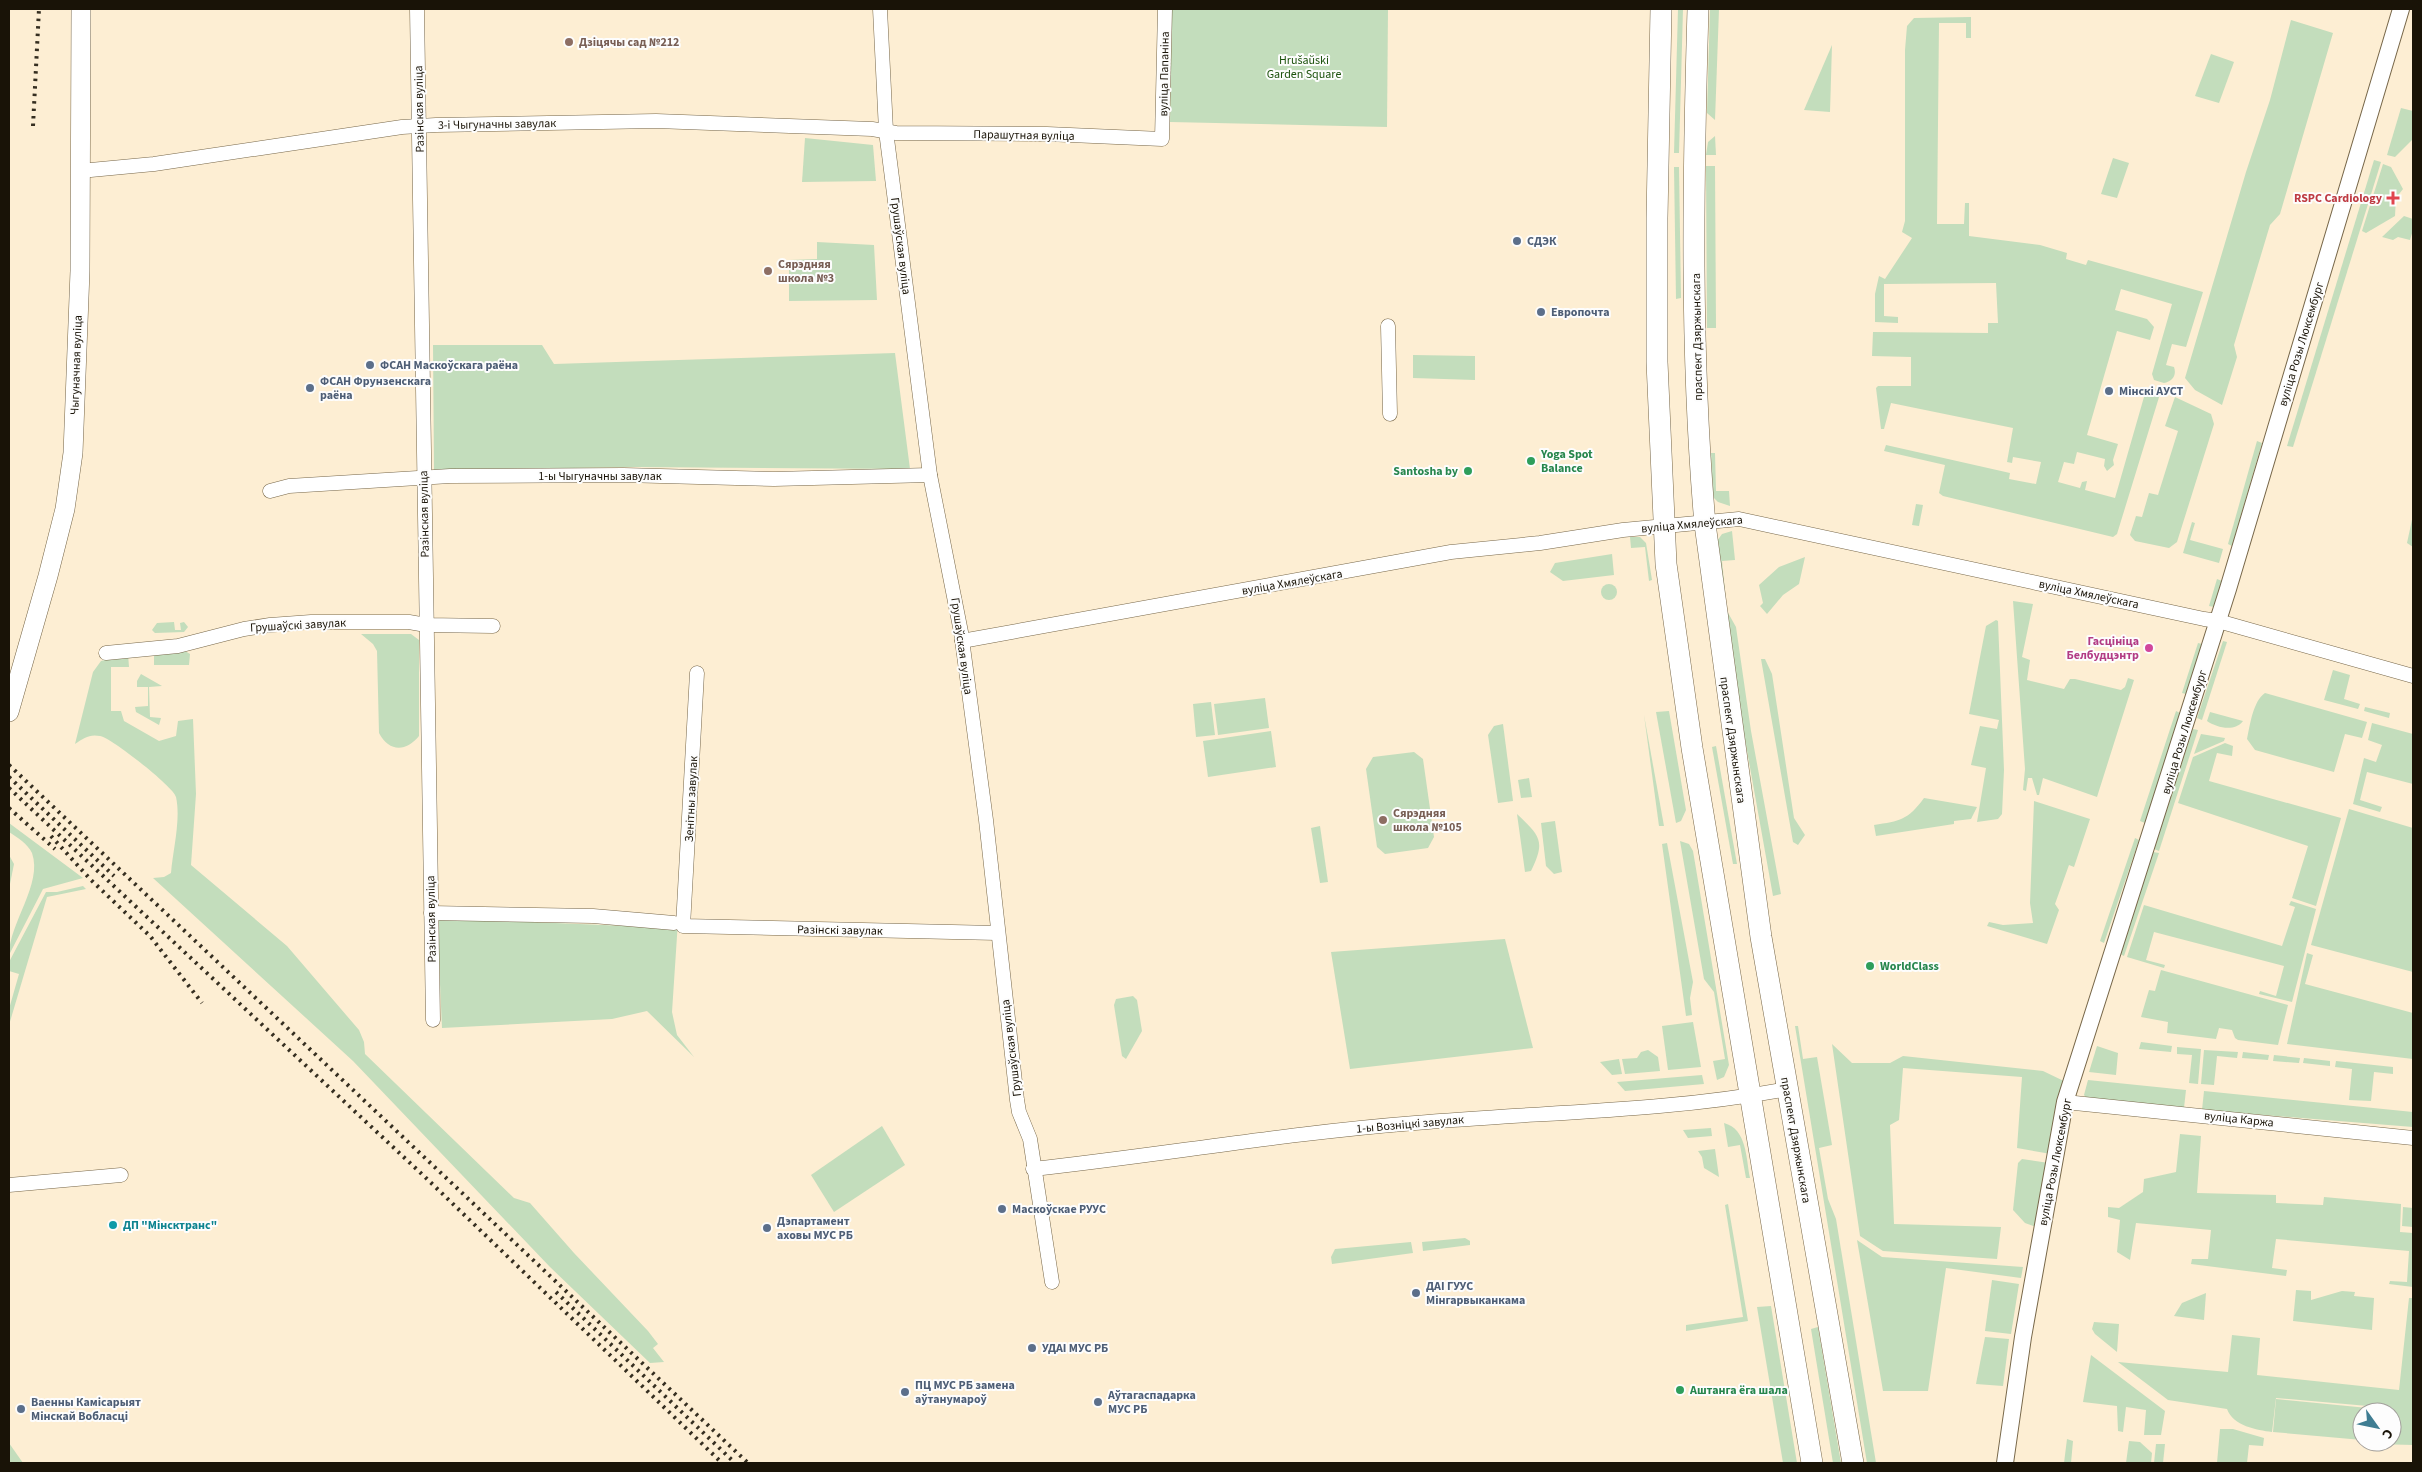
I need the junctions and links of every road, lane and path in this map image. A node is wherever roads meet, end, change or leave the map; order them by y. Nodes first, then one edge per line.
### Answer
1 (81, 9) edge
2 (417, 9) edge
3 (880, 9) edge
4 (1165, 9) edge
5 (1661, 9) edge
6 (1698, 9) edge
7 (2401, 9) edge
8 (419, 126) junction
9 (886, 131) junction
10 (1162, 139) joint
11 (80, 171) junction
12 (1388, 326) dead end
13 (1390, 414) dead end
14 (930, 475) junction
15 (423, 479) junction
16 (270, 491) dead end
17 (1705, 524) junction
18 (1666, 526) junction
19 (2218, 621) junction
20 (426, 625) junction
21 (493, 626) dead end
22 (962, 641) junction
23 (106, 653) dead end
24 (697, 673) dead end
25 (2413, 676) edge
26 (9, 712) edge
27 (431, 913) junction
28 (679, 925) junction
29 (997, 933) junction
30 (433, 1020) dead end
31 (1787, 1089) junction
32 (1750, 1096) junction
33 (2066, 1102) junction
34 (2413, 1138) edge
35 (1034, 1169) junction
36 (121, 1175) dead end
37 (9, 1185) edge
38 (1052, 1282) dead end
39 (1812, 1463) edge
40 (1853, 1463) edge
41 (2005, 1463) edge

1 - 11 main road, Чыгуначная вуліца
2 - 8 street, Разінская вуліца
3 - 9 street, Грушаўская вуліца
4 - 10 street, вуліца Папаніна
5 - 18 main road
6 - 17 main road, праспект Дзяржынскага
7 - 19 street, вуліца Розы Люксембург
8 - 9 street, 3-і Чыгуначны завулак
8 - 11 street, 3-і Чыгуначны завулак
8 - 15 street, Разінская вуліца
9 - 10 street, Парашутная вуліца
9 - 14 street, Грушаўская вуліца
11 - 26 main road, Чыгуначная вуліца
12 - 13 street
14 - 15 street, 1-ы Чыгуначны завулак
14 - 22 street, Грушаўская вуліца
15 - 16 street, 1-ы Чыгуначны завулак
15 - 20 street, Разінская вуліца
17 - 18 street, вуліца Хмялеўскага
17 - 19 street, вуліца Хмялеўскага
17 - 31 main road, праспект Дзяржынскага
18 - 22 street, вуліца Хмялеўскага
18 - 32 main road
19 - 25 street, вуліца Хмялеўскага
19 - 33 street, вуліца Розы Люксембург
20 - 21 street, Грушаўскі завулак
20 - 23 street, Грушаўскі завулак
20 - 27 street, Разінская вуліца
22 - 29 street, Грушаўская вуліца
24 - 28 street, Зенітны завулак
27 - 28 street, Разінскі завулак
27 - 30 street, Разінская вуліца
28 - 29 street, Разінскі завулак
29 - 35 street, Грушаўская вуліца
31 - 32 street, 1-ы Возніцкі завулак
31 - 40 main road, праспект Дзяржынскага
32 - 35 street, 1-ы Возніцкі завулак
32 - 39 main road
33 - 34 street, вуліца Каржа
33 - 41 street, вуліца Розы Люксембург
35 - 38 street, Грушаўская вуліца
36 - 37 street

